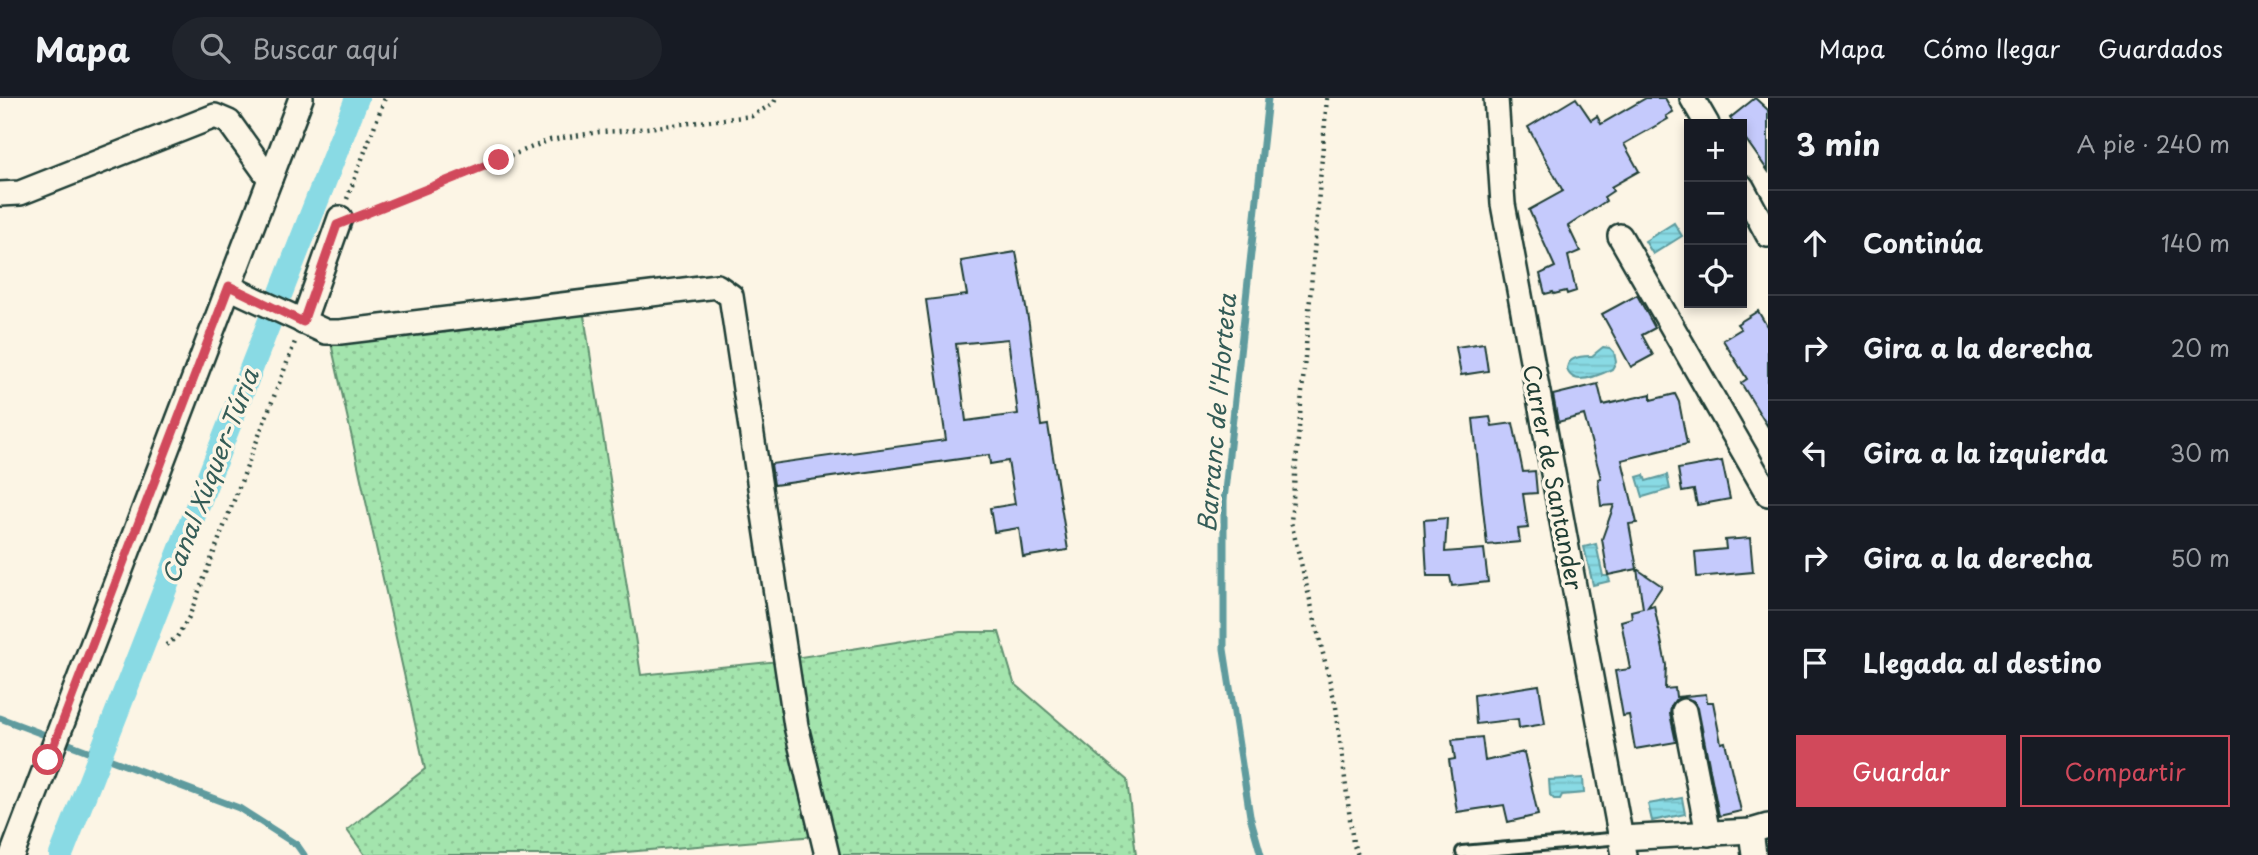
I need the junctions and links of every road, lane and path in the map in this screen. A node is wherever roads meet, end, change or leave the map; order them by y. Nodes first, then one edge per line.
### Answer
1 (301, 98) edge
2 (385, 98) edge
3 (776, 98) edge
4 (1327, 98) edge
5 (1496, 98) edge
6 (1692, 98) edge
7 (1704, 119) edge
8 (270, 178) junction
9 (0, 194) edge
10 (1747, 196) edge
11 (338, 221) junction
12 (1768, 235) edge
13 (1620, 236) dead end
14 (229, 286) junction
15 (299, 320) junction
16 (1768, 494) edge
17 (166, 645) dead end
18 (1684, 711) dead end
19 (1760, 828) edge
20 (1708, 834) junction
21 (1623, 847) edge
22 (1462, 852) dead end
23 (12, 855) edge
24 (827, 855) edge
25 (1358, 855) edge
26 (1754, 855) edge

1 - 8 street
2 - 11 path
3 - 11 path
4 - 25 path
5 - 21 street, Carrer de Santander
6 - 7 street
8 - 9 street
8 - 14 street
10 - 12 street
11 - 15 street
13 - 16 street
14 - 15 street
14 - 23 street
15 - 17 path
15 - 24 street
18 - 20 street
19 - 20 street
19 - 26 street
20 - 21 street
21 - 22 lane

